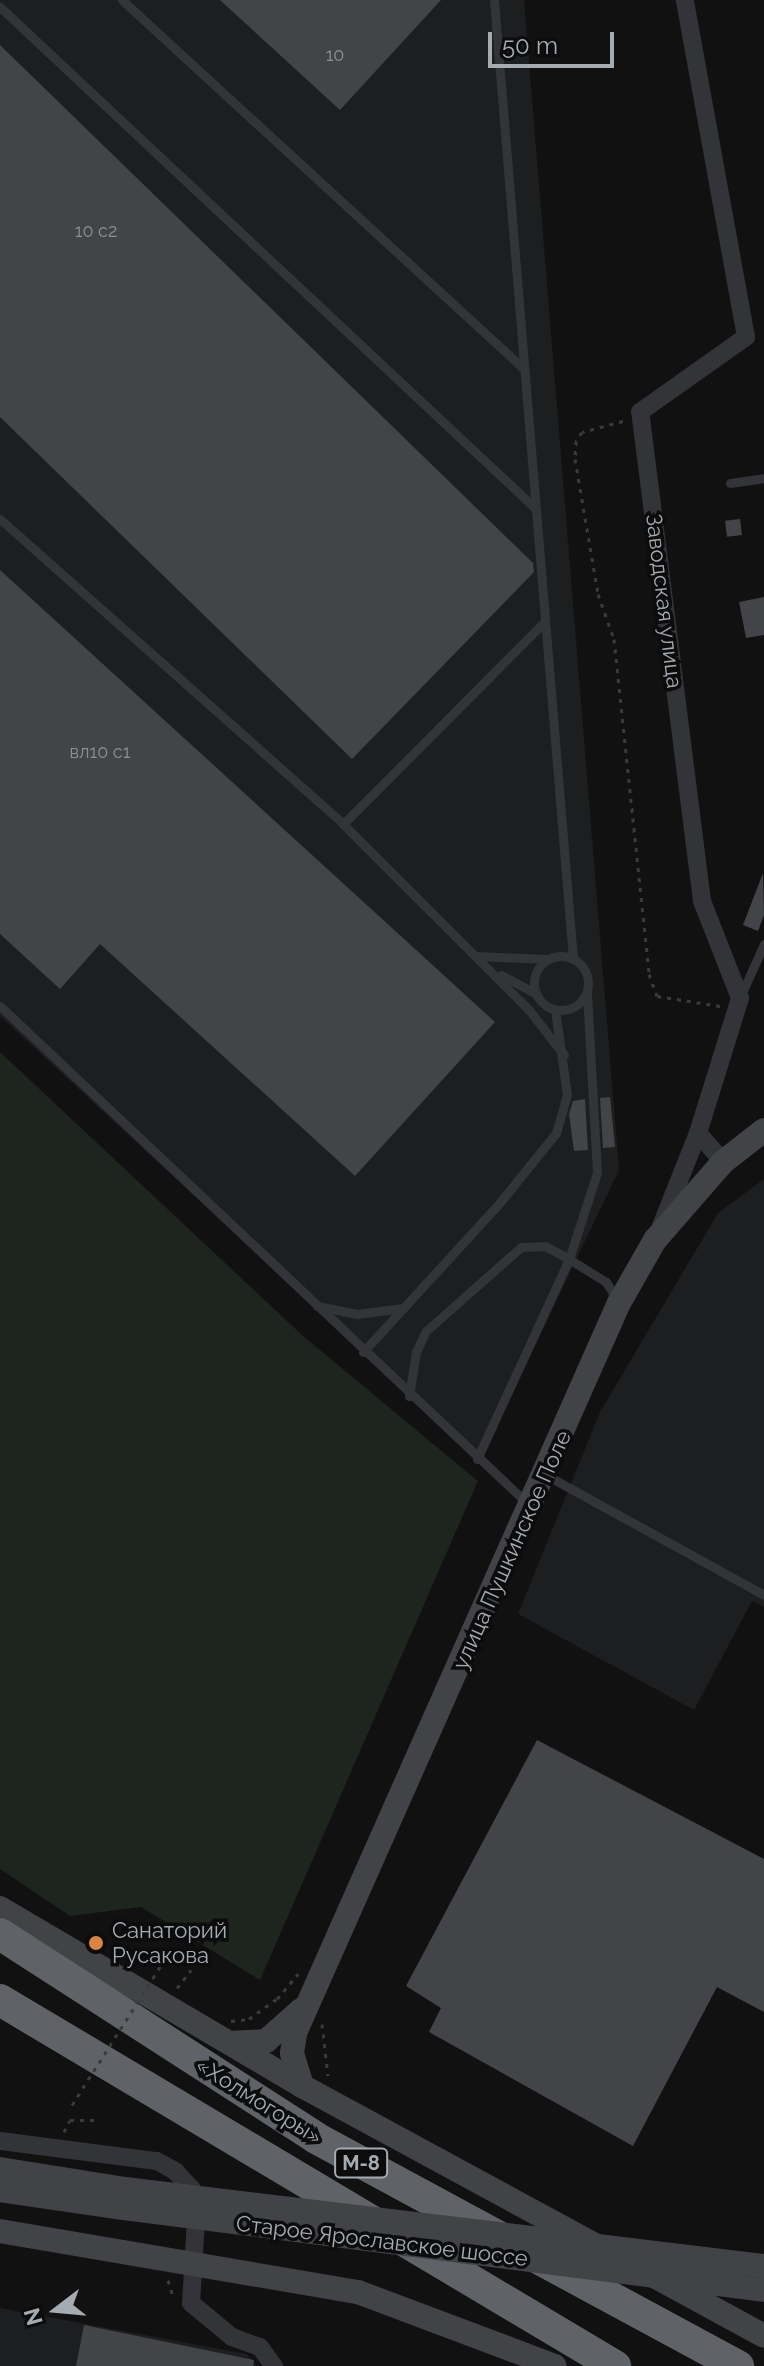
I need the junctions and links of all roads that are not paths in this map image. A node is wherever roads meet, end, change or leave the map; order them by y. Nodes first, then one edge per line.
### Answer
1 (122, 0) edge
2 (494, 0) edge
3 (685, 0) edge
4 (0, 7) edge
5 (524, 369) junction
6 (764, 478) edge
7 (730, 483) dead end
8 (536, 509) junction
9 (0, 519) edge
10 (545, 621) junction
11 (343, 824) junction
12 (764, 944) edge
13 (476, 956) junction
14 (573, 958) junction
15 (547, 959) junction
16 (587, 992) junction
17 (536, 994) junction
18 (738, 1003) junction
19 (0, 1006) edge
20 (555, 1010) junction
21 (564, 1055) junction
22 (764, 1130) edge
23 (698, 1133) junction
24 (723, 1162) junction
25 (655, 1240) junction
26 (569, 1259) junction
27 (619, 1303) junction
28 (313, 1305) junction
29 (404, 1308) junction
30 (363, 1352) junction
31 (409, 1396) junction
32 (477, 1459) junction
33 (546, 1475) junction
34 (532, 1507) junction
35 (764, 1595) edge
36 (0, 1908) edge
37 (0, 1934) edge
38 (0, 2000) edge
39 (307, 2002) junction
40 (227, 2032) junction
41 (302, 2086) junction
42 (0, 2141) edge
43 (0, 2169) edge
44 (0, 2190) edge
45 (125, 2198) junction
46 (0, 2231) edge
47 (190, 2262) junction
48 (764, 2266) edge
49 (764, 2290) edge
50 (764, 2336) edge
51 (274, 2366) edge
52 (555, 2366) edge
53 (615, 2366) edge
54 (738, 2366) edge

1 - 5 lane
2 - 5 lane
3 - 18 street, Заводская улица
4 - 8 lane
5 - 8 lane
6 - 7 lane
8 - 10 lane
9 - 11 lane
10 - 11 lane
10 - 14 lane
11 - 13 lane
12 - 18 lane
13 - 15 lane
13 - 17 lane
13 - 21 lane
14 - 15 lane
14 - 16 lane
15 - 17 lane
16 - 20 lane
16 - 26 lane
17 - 20 lane
18 - 23 street
19 - 28 lane
20 - 21 lane
21 - 29 lane
22 - 24 main road, улица Пушкинское Поле
23 - 24 street
23 - 25 street
24 - 25 main road, улица Пушкинское Поле
25 - 27 main road, улица Пушкинское Поле
26 - 27 lane
26 - 31 lane
26 - 32 lane
27 - 33 main road, улица Пушкинское Поле
28 - 29 lane
28 - 30 lane
29 - 30 lane
30 - 31 lane
31 - 32 lane
32 - 34 lane
33 - 34 main road, улица Пушкинское Поле
33 - 35 lane
34 - 39 main road, улица Пушкинское Поле
36 - 40 main road
37 - 54 highway, «Холмогоры» / М-8
38 - 53 highway, М-8
39 - 40 main road, улица Пушкинское Поле
39 - 41 main road, улица Пушкинское Поле
40 - 41 main road
41 - 50 main road
42 - 47 street
43 - 45 main road, Старое Ярославское шоссе
44 - 45 main road, Старое Ярославское шоссе
45 - 48 main road, Старое Ярославское шоссе, bridge
45 - 49 main road, Старое Ярославское шоссе, bridge
46 - 47 main road, Старое Ярославское шоссе
47 - 51 street
47 - 52 main road, Старое Ярославское шоссе

